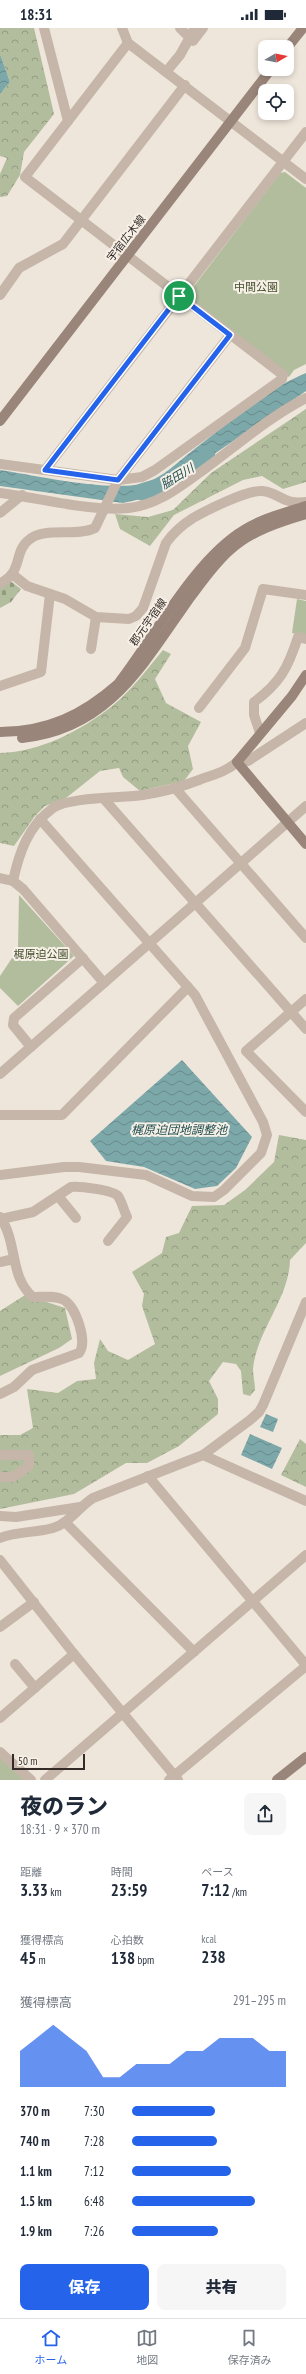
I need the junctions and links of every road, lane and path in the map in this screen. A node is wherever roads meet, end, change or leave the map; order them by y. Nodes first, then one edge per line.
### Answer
1 (44, 28) edge
2 (122, 28) edge
3 (180, 28) edge
4 (195, 28) edge
5 (203, 28) edge
6 (303, 28) edge
7 (189, 39) junction
8 (293, 40) edge
9 (128, 43) junction
10 (166, 72) junction
11 (266, 76) edge
12 (184, 85) junction
13 (231, 120) junction
14 (68, 121) junction
15 (306, 132) edge
16 (283, 161) junction
17 (306, 179) edge
18 (81, 221) junction
19 (127, 256) junction
20 (0, 295) edge
21 (179, 296) junction
22 (230, 335) junction
23 (306, 398) edge
24 (0, 422) edge
25 (0, 464) edge
26 (45, 470) junction
27 (117, 481) junction
28 (0, 493) edge
29 (22, 496) junction
30 (306, 502) edge
31 (106, 506) junction
32 (306, 506) edge
33 (0, 513) edge
34 (306, 514) edge
35 (271, 521) junction
36 (12, 574) junction
37 (0, 584) edge
38 (50, 594) junction
39 (306, 595) edge
40 (96, 617) junction
41 (306, 639) edge
42 (91, 649) dead end
43 (306, 675) edge
44 (0, 686) edge
45 (199, 708) dead end
46 (306, 723) edge
47 (0, 732) edge
48 (260, 733) junction
49 (0, 739) edge
50 (237, 762) junction
51 (175, 788) junction
52 (104, 799) junction
53 (306, 806) edge
54 (40, 819) junction
55 (286, 822) junction
56 (306, 844) edge
57 (240, 863) junction
58 (0, 878) edge
59 (13, 881) junction
60 (195, 903) junction
61 (306, 938) edge
62 (150, 943) junction
63 (83, 958) junction
64 (104, 983) junction
65 (188, 987) junction
66 (306, 999) edge
67 (291, 1012) junction
68 (306, 1029) edge
69 (31, 1047) junction
70 (0, 1074) edge
71 (306, 1112) edge
72 (0, 1115) edge
73 (0, 1176) edge
74 (58, 1196) junction
75 (1, 1218) edge
76 (76, 1218) dead end
77 (4, 1236) edge
78 (108, 1241) dead end
79 (14, 1260) junction
80 (0, 1262) edge
81 (306, 1302) edge
82 (0, 1394) edge
83 (0, 1455) edge
84 (203, 1455) junction
85 (148, 1476) junction
86 (0, 1477) edge
87 (306, 1501) edge
88 (80, 1506) junction
89 (0, 1516) edge
90 (65, 1522) junction
91 (0, 1538) edge
92 (306, 1555) edge
93 (0, 1560) edge
94 (252, 1601) junction
95 (34, 1602) junction
96 (0, 1627) edge
97 (194, 1652) junction
98 (74, 1654) junction
99 (15, 1664) dead end
100 (306, 1666) edge
101 (35, 1688) junction
102 (123, 1713) junction
103 (0, 1718) edge
104 (0, 1752) edge
105 (306, 1757) edge
106 (174, 1779) edge
107 (31, 1780) edge
108 (45, 1780) edge
109 (278, 1780) edge

1 - 14 street
2 - 9 street
3 - 7 street
4 - 7 street
5 - 7 street
6 - 8 street
7 - 10 street
9 - 10 street
9 - 14 street
10 - 12 street
11 - 13 street, 宇宿広木線
12 - 13 street
12 - 18 street
13 - 16 street
13 - 19 street, 宇宿広木線
14 - 18 street
15 - 16 street
16 - 17 street
16 - 21 street
18 - 19 street
18 - 20 street
19 - 21 street
19 - 24 street, 宇宿広木線
21 - 22 street
21 - 26 street
22 - 27 street
22 - 27 street
23 - 31 street
25 - 26 street
26 - 27 street
27 - 31 street
28 - 29 street
29 - 31 street
29 - 33 street
30 - 40 street
31 - 36 street
32 - 35 street, 郡元宇宿線
34 - 35 street, 郡元宇宿線
35 - 47 street, 郡元宇宿線
35 - 49 street, 郡元宇宿線
36 - 37 street
36 - 38 street
38 - 40 street
38 - 44 street
39 - 45 street
40 - 42 street
41 - 48 street
43 - 48 street
46 - 50 street
48 - 50 street
50 - 51 street
50 - 55 street
51 - 52 street
51 - 57 street
52 - 54 street
52 - 60 street
53 - 55 street
54 - 59 street
54 - 62 street
55 - 56 street
55 - 57 street
57 - 60 street
57 - 61 street
58 - 59 street
59 - 63 street
60 - 62 street
60 - 67 street
62 - 64 street
62 - 65 street
63 - 64 street
63 - 69 street
64 - 69 street
65 - 72 street
65 - 73 street
66 - 67 street
67 - 68 street
67 - 71 street
69 - 70 street
74 - 75 street
74 - 76 street
74 - 78 street
75 - 77 street
77 - 79 street
79 - 80 street
79 - 82 street
81 - 84 street
83 - 86 street
84 - 85 street
84 - 87 street
85 - 88 street
85 - 94 street
88 - 89 street
88 - 90 street
90 - 91 street
90 - 97 street
92 - 94 street
93 - 95 street
94 - 97 street
94 - 100 street
95 - 96 street
95 - 98 street
97 - 102 street
98 - 101 street
98 - 102 street
99 - 101 street
100 - 106 street
101 - 103 street
102 - 106 street
102 - 108 street
104 - 107 street
105 - 109 street

